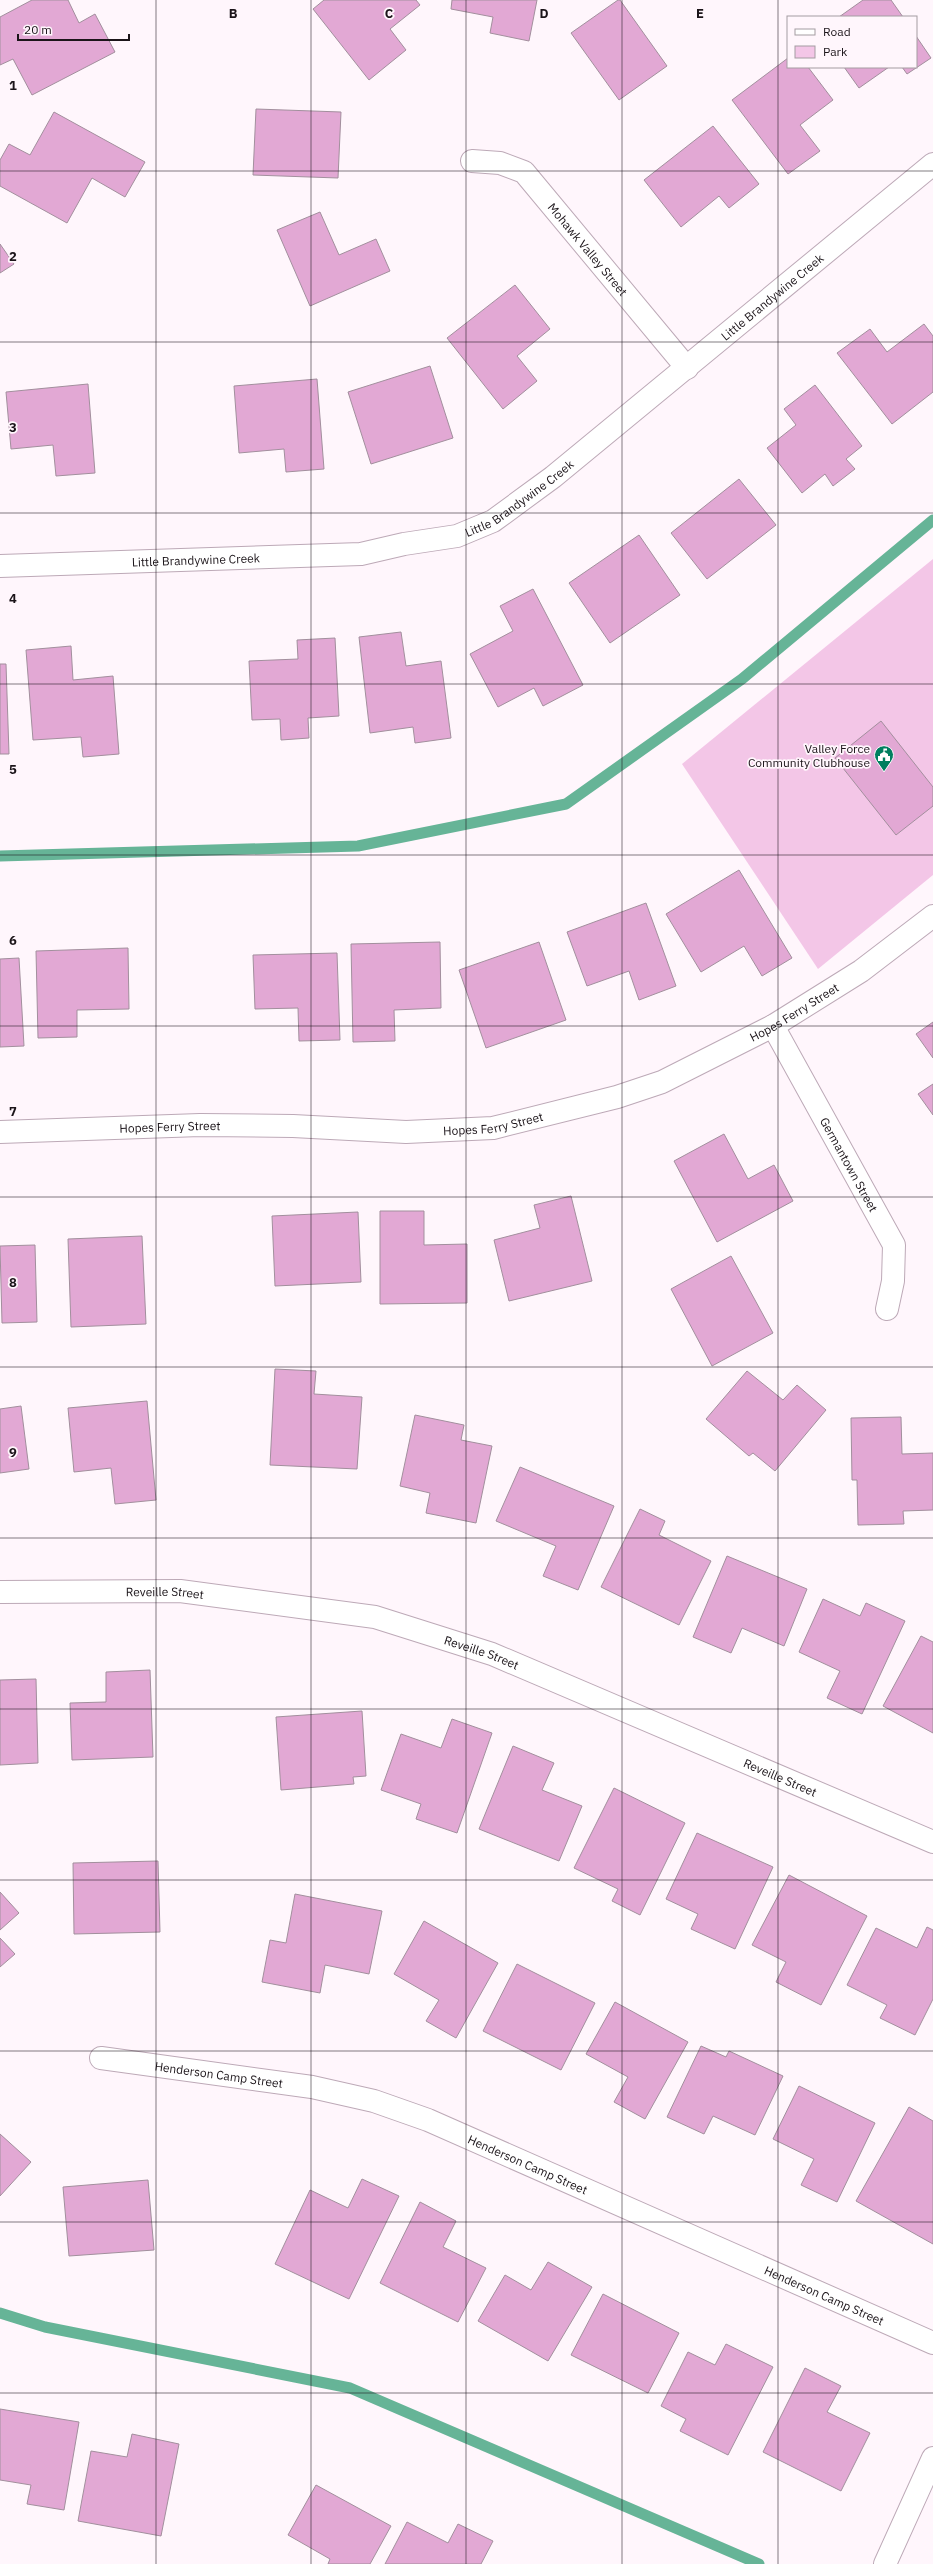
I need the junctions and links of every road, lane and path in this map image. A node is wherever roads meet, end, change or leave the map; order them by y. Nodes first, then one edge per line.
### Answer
1 (472, 161) dead end
2 (933, 164) edge
3 (687, 368) junction
4 (0, 566) edge
5 (933, 916) edge
6 (773, 1026) junction
7 (0, 1132) edge
8 (887, 1309) dead end
9 (0, 1592) edge
10 (933, 1842) edge
11 (102, 2058) dead end
12 (933, 2343) edge
13 (933, 2458) edge
14 (885, 2564) edge

1 - 3 street, Mohawk Valley Street
2 - 3 street, Little Brandywine Creek
3 - 4 street, Little Brandywine Creek
5 - 6 street, Hopes Ferry Street
6 - 7 street, Hopes Ferry Street
6 - 8 street, Germantown Street
9 - 10 street, Reveille Street
11 - 12 street, Henderson Camp Street
13 - 14 street

